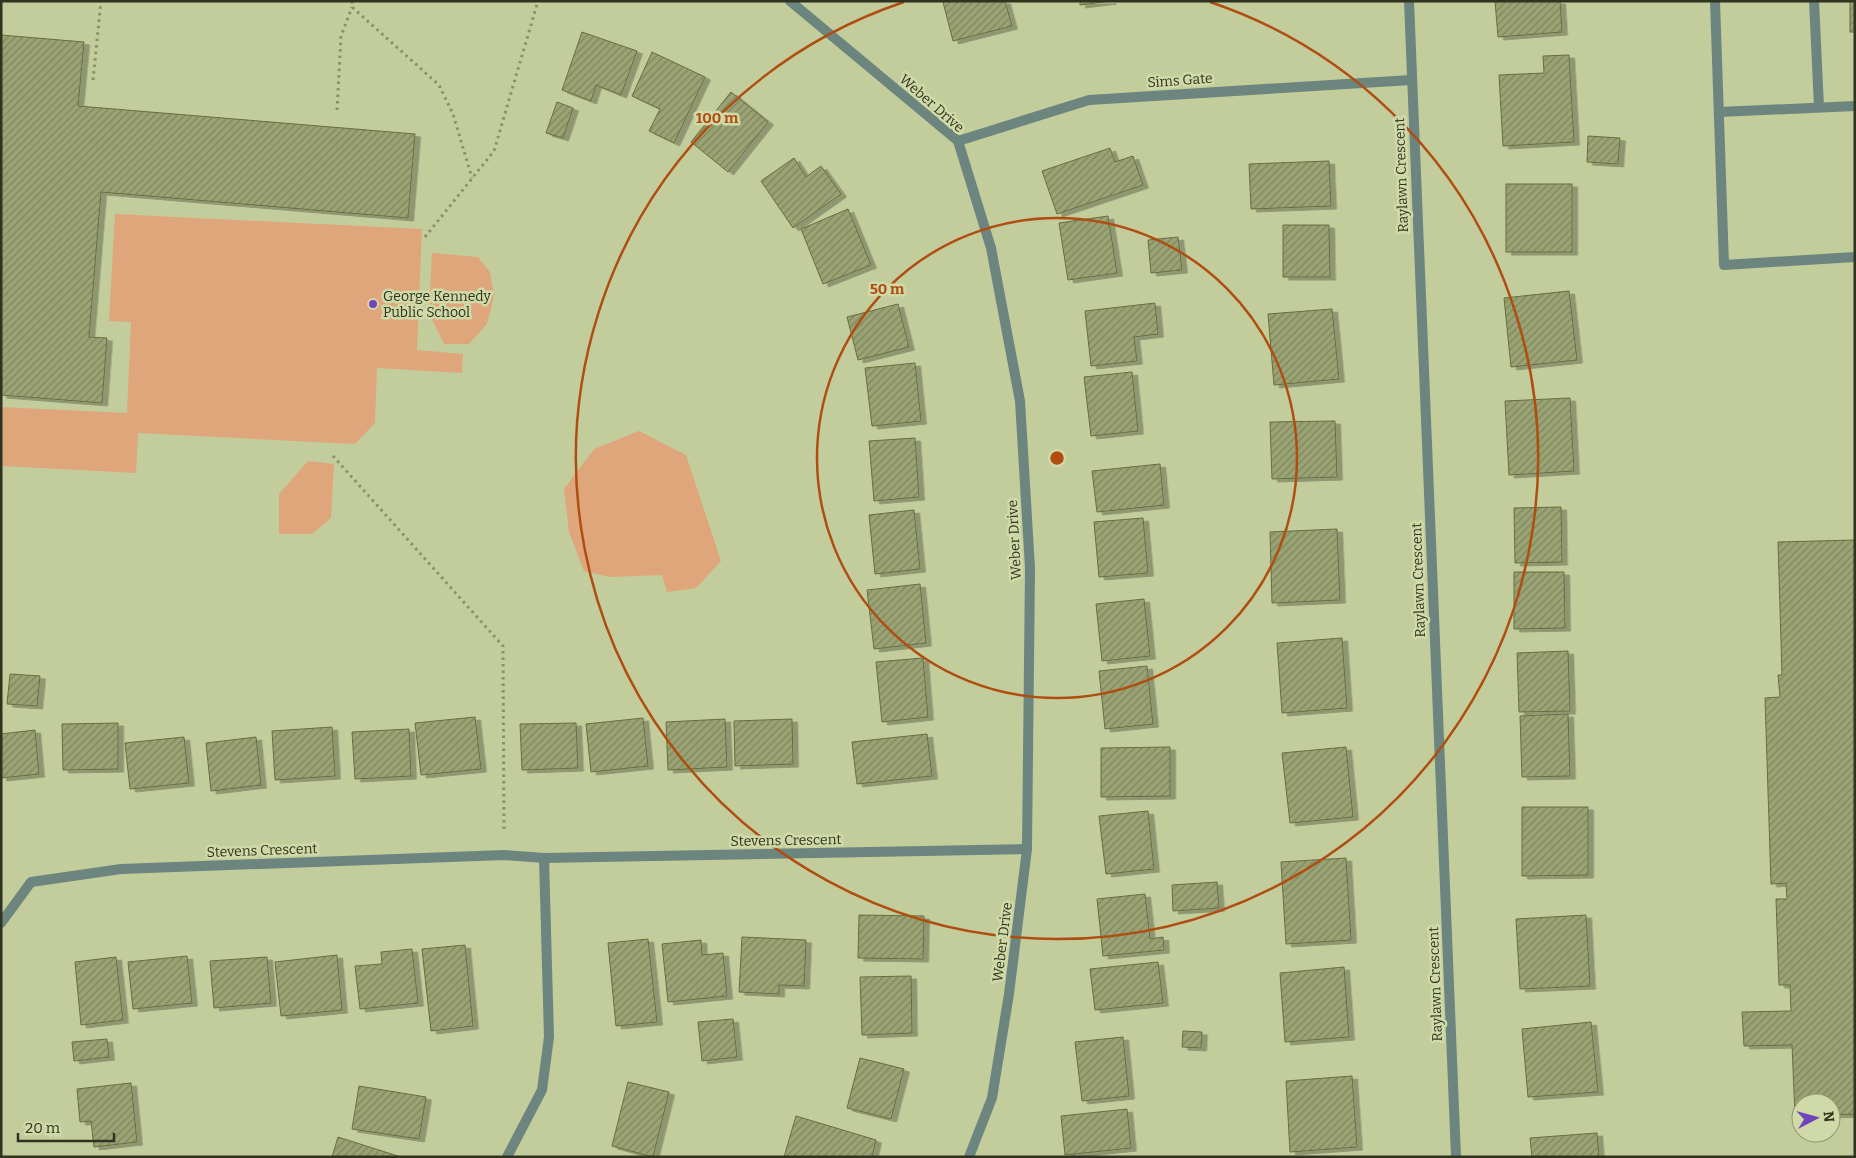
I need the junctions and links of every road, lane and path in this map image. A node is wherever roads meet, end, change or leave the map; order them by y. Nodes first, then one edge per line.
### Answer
1 (101, 1) edge
2 (352, 1) edge
3 (538, 1) edge
4 (790, 1) edge
5 (1409, 1) edge
6 (1715, 1) edge
7 (1814, 1) edge
8 (352, 7) junction
9 (93, 80) dead end
10 (1411, 80) junction
11 (1855, 106) edge
12 (1818, 107) junction
13 (338, 110) dead end
14 (1719, 112) junction
15 (958, 141) junction
16 (472, 178) junction
17 (425, 237) dead end
18 (1855, 257) edge
19 (334, 456) dead end
20 (1027, 849) junction
21 (504, 855) junction
22 (544, 858) junction
23 (1, 923) edge
24 (507, 1157) edge
25 (968, 1157) edge
26 (1456, 1157) edge

1 - 9 path
2 - 8 path
3 - 16 path
4 - 15 street, Weber Drive
5 - 10 street, Raylawn Crescent
6 - 14 street
7 - 12 street
8 - 13 path
8 - 16 path
10 - 15 street, Sims Gate
10 - 26 street, Raylawn Crescent
11 - 12 street
12 - 14 street
14 - 18 street
15 - 20 street, Weber Drive
16 - 17 path
19 - 21 path
20 - 22 street, Stevens Crescent
20 - 25 street, Weber Drive
21 - 22 street, Stevens Crescent
21 - 23 street, Stevens Crescent
22 - 24 street

